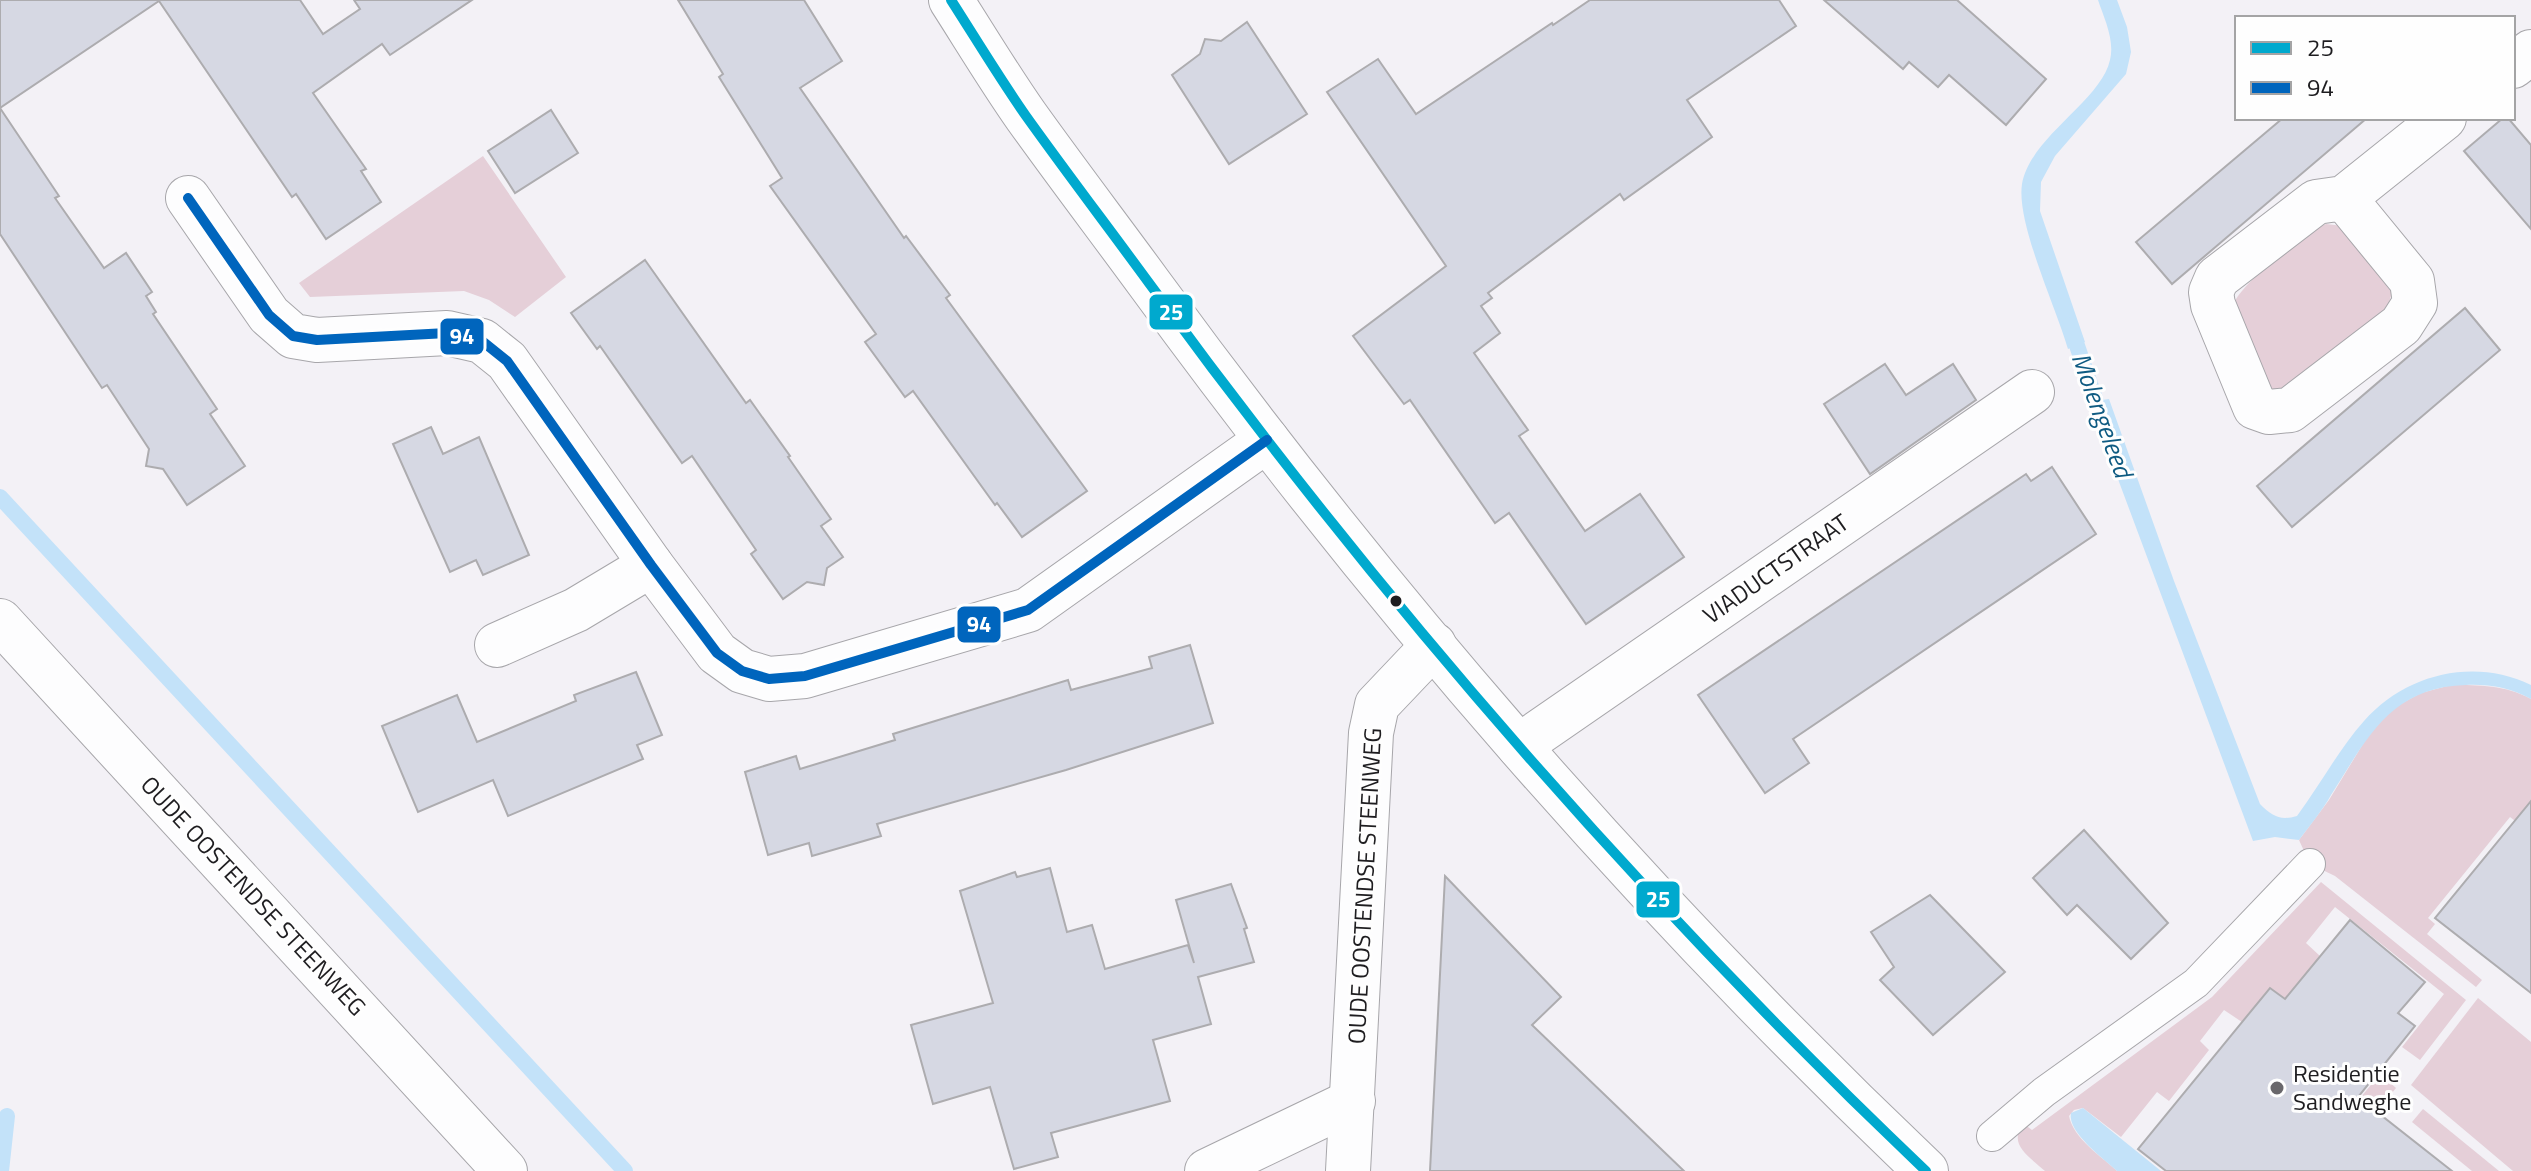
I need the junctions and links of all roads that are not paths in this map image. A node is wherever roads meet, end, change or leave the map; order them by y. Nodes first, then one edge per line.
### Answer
1 (951, 0) edge
2 (2531, 52) edge
3 (2515, 64) edge
4 (2442, 120) edge
5 (188, 198) dead end
6 (2344, 198) junction
7 (2032, 392) dead end
8 (1267, 440) junction
9 (651, 565) junction
10 (0, 621) edge
11 (497, 645) dead end
12 (1434, 645) junction
13 (1519, 746) junction
14 (2310, 864) dead end
15 (1353, 1101) junction
16 (1992, 1136) dead end
17 (505, 1171) edge
18 (1207, 1171) edge
19 (1348, 1171) edge
20 (1926, 1171) edge

1 - 8 street
2 - 3 street
4 - 6 street
5 - 9 street
6 - 6 street
7 - 13 street, VIADUCTSTRAAT
8 - 9 street
8 - 12 street
9 - 11 street
10 - 17 street, OUDE OOSTENDSE STEENWEG
12 - 13 street
12 - 15 street, OUDE OOSTENDSE STEENWEG
13 - 20 street
14 - 16 lane
15 - 18 street
15 - 19 street, OUDE OOSTENDSE STEENWEG

